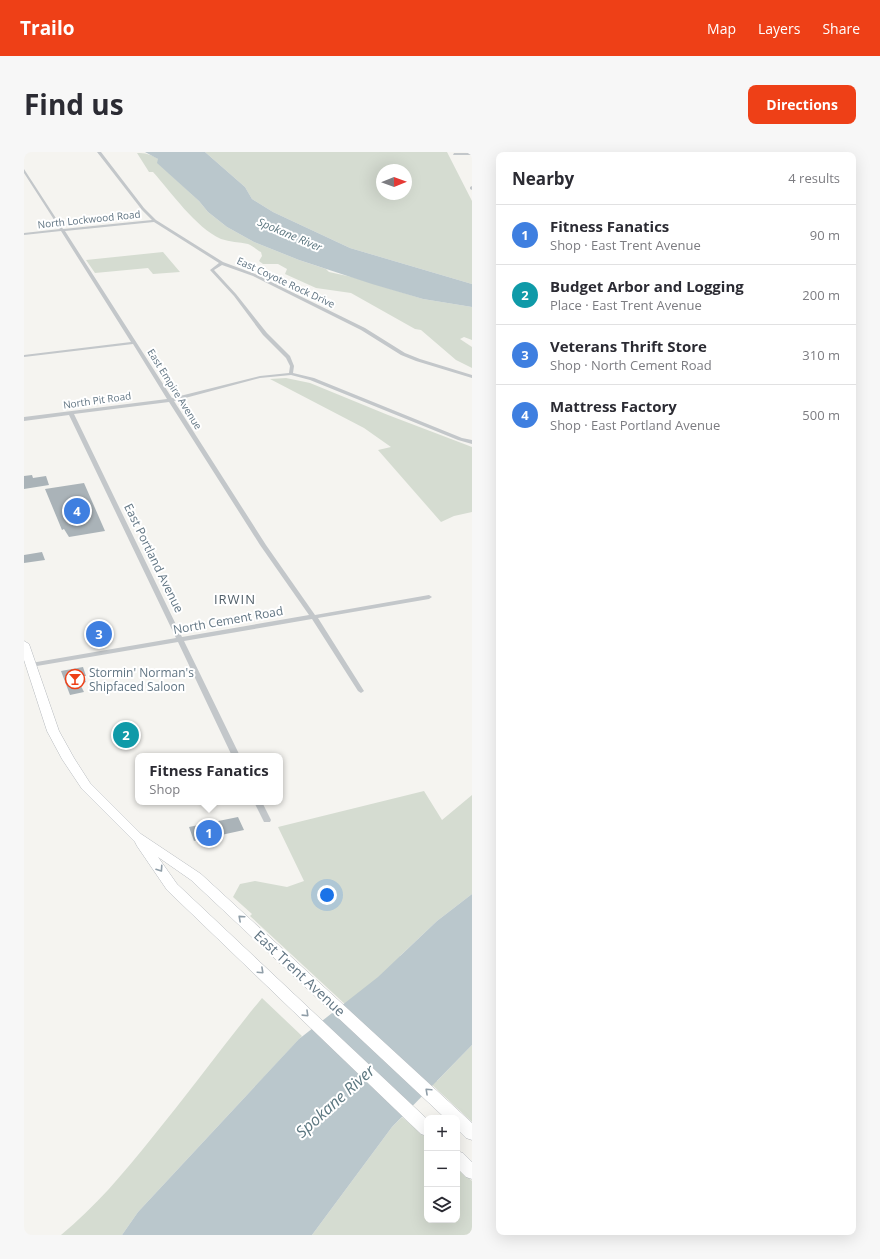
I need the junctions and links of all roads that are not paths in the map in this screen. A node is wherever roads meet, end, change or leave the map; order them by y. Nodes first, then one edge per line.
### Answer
1 (100, 152) edge
2 (454, 154) dead end
3 (472, 154) edge
4 (24, 170) edge
5 (155, 221) junction
6 (62, 230) junction
7 (24, 234) edge
8 (222, 263) junction
9 (134, 343) junction
10 (24, 356) edge
11 (291, 374) junction
12 (472, 376) edge
13 (172, 400) junction
14 (71, 413) junction
15 (24, 419) edge
16 (472, 442) edge
17 (429, 597) dead end
18 (313, 616) junction
19 (180, 640) junction
20 (24, 644) edge
21 (27, 665) edge
22 (361, 691) dead end
23 (235, 753) edge
24 (260, 805) edge
25 (267, 820) dead end
26 (138, 837) junction
27 (454, 1115) edge
28 (460, 1121) edge
29 (424, 1126) edge
30 (472, 1133) edge
31 (460, 1161) edge
32 (472, 1172) edge

1 - 5 street, East Coyote Rock Drive
2 - 3 street
4 - 6 street, East Empire Avenue
5 - 6 street, North Lockwood Road
5 - 8 street, East Coyote Rock Drive
6 - 7 street, North Lockwood Road
6 - 9 street, East Empire Avenue
8 - 11 street
8 - 12 street, East Coyote Rock Drive
9 - 10 street
9 - 13 street, East Empire Avenue
11 - 13 street
11 - 16 street
13 - 14 street, North Pit Road
13 - 18 street, East Empire Avenue
14 - 15 street, North Pit Road
14 - 19 street, East Portland Avenue
17 - 18 street, North Cement Road
18 - 19 street, North Cement Road
18 - 22 street, East Empire Avenue
19 - 21 street, North Cement Road
19 - 23 street, East Portland Avenue
20 - 21 main road, East Trent Avenue
21 - 26 main road, East Trent Avenue
24 - 25 street
27 -> 26 main road, East Trent Avenue
26 -> 29 main road, East Trent Avenue
28 - 30 main road, East Trent Avenue
31 - 32 main road

